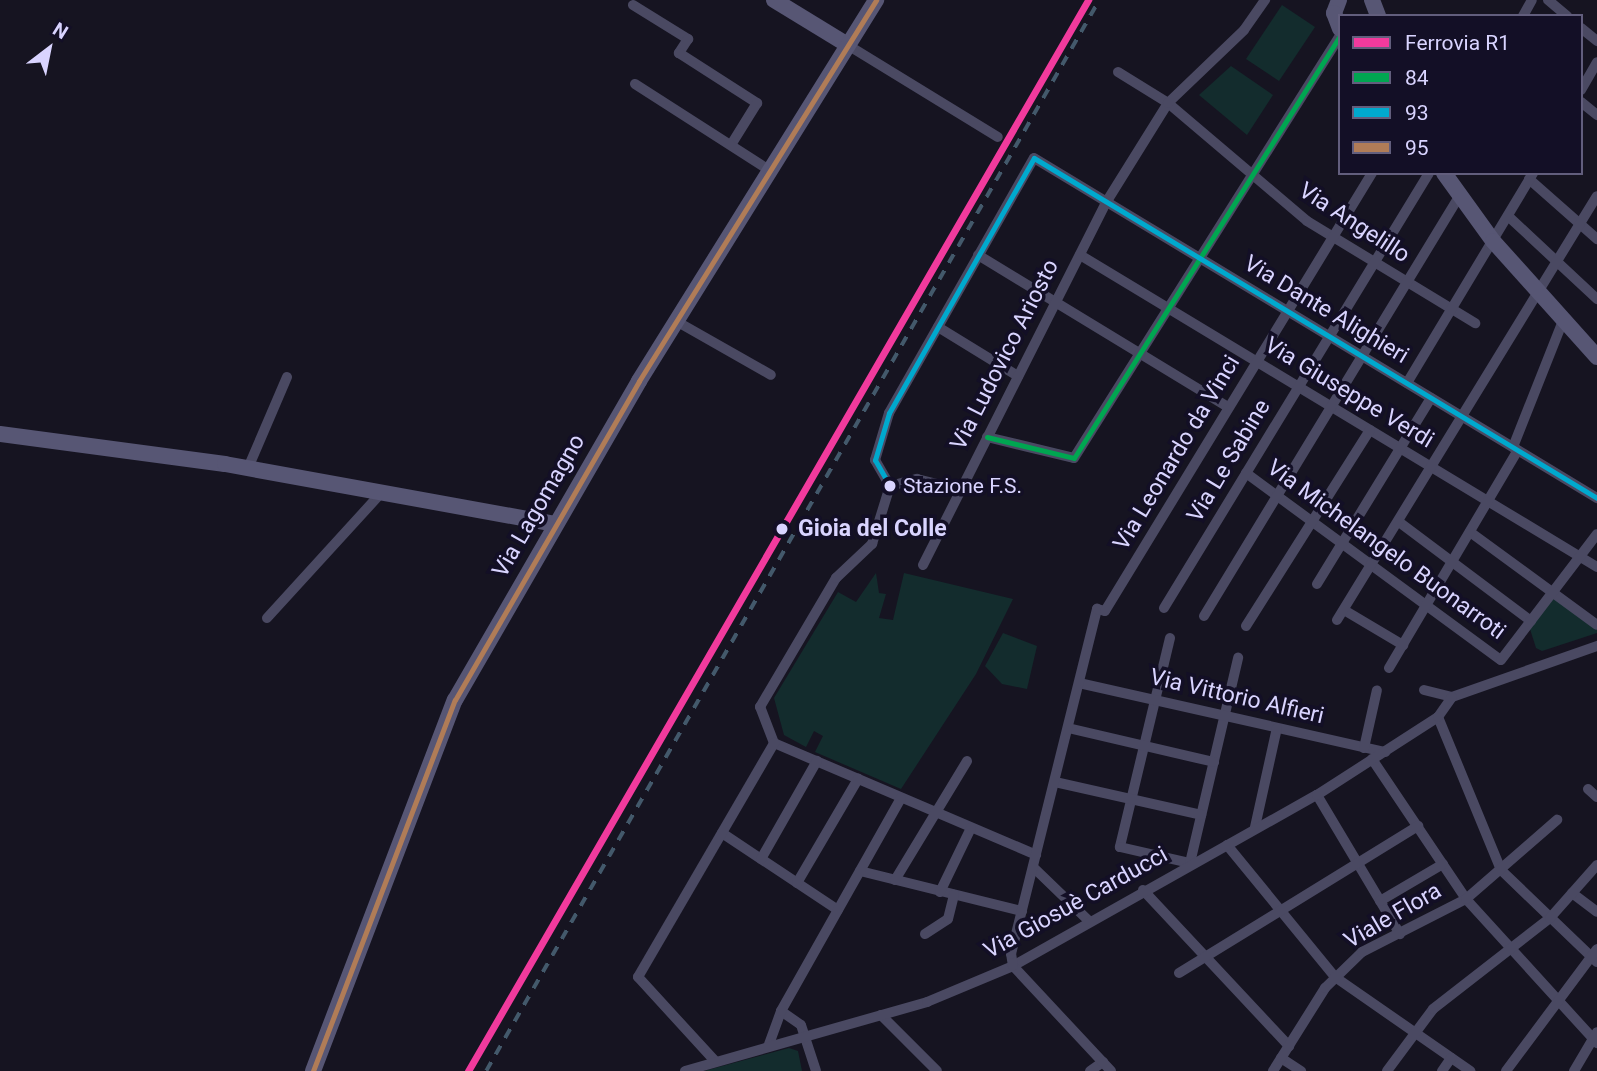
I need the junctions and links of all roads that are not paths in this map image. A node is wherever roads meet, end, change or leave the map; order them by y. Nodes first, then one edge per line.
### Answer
1 (774, 0) edge
2 (876, 0) edge
3 (1265, 0) edge
4 (1339, 0) edge
5 (1548, 0) edge
6 (633, 5) dead end
7 (1565, 14) edge
8 (1338, 24) edge
9 (1583, 30) edge
10 (1338, 39) edge
11 (1597, 41) edge
12 (846, 44) junction
13 (1597, 62) edge
14 (1118, 72) dead end
15 (635, 84) dead end
16 (1583, 86) edge
17 (1168, 103) junction
18 (1583, 104) edge
19 (1597, 115) edge
20 (998, 137) dead end
21 (731, 145) junction
22 (769, 170) junction
23 (1250, 174) junction
24 (1371, 175) edge
25 (1428, 175) edge
26 (1445, 175) edge
27 (1531, 176) edge
28 (1460, 195) junction
29 (1597, 196) edge
30 (1107, 201) junction
31 (1508, 216) junction
32 (1580, 224) junction
33 (1333, 238) junction
34 (1597, 239) edge
35 (1493, 242) junction
36 (978, 255) junction
37 (1080, 255) junction
38 (1196, 256) junction
39 (1558, 262) junction
40 (1375, 263) junction
41 (1406, 282) junction
42 (1538, 295) junction
43 (1597, 299) edge
44 (1056, 302) junction
45 (1165, 307) junction
46 (1452, 309) junction
47 (1289, 311) junction
48 (676, 321) junction
49 (1563, 321) junction
50 (1475, 323) dead end
51 (937, 327) junction
52 (1330, 336) junction
53 (1138, 352) junction
54 (1361, 355) junction
55 (1597, 357) edge
56 (1257, 362) junction
57 (771, 375) dead end
58 (1018, 376) junction
59 (287, 377) dead end
60 (1406, 383) junction
61 (1298, 387) junction
62 (1431, 397) junction
63 (1228, 407) junction
64 (1331, 407) junction
65 (1463, 416) junction
66 (1370, 430) junction
67 (0, 434) edge
68 (987, 437) junction
69 (1400, 448) junction
70 (1516, 449) junction
71 (1432, 467) junction
72 (248, 468) junction
73 (1246, 473) junction
74 (890, 486) junction
75 (961, 490) junction
76 (382, 492) junction
77 (1277, 495) junction
78 (1597, 498) edge
79 (1488, 501) junction
80 (1312, 521) junction
81 (1399, 522) junction
82 (555, 524) junction
83 (1470, 532) junction
84 (1597, 534) edge
85 (1342, 543) junction
86 (1580, 556) junction
87 (1452, 562) junction
88 (923, 565) dead end
89 (1372, 565) junction
90 (1597, 567) edge
91 (1317, 584) dead end
92 (1552, 593) junction
93 (1426, 605) junction
94 (1164, 608) dead end
95 (1343, 610) junction
96 (1204, 616) dead end
97 (267, 618) dead end
98 (1337, 620) dead end
99 (1531, 621) junction
100 (1597, 625) edge
101 (1246, 626) dead end
102 (1170, 638) dead end
103 (1403, 645) junction
104 (1597, 646) edge
105 (1238, 658) dead end
106 (1501, 660) junction
107 (1389, 668) dead end
108 (1507, 681) junction
109 (1079, 683) junction
110 (1377, 690) dead end
111 (1424, 690) dead end
112 (1452, 697) junction
113 (1156, 700) junction
114 (1225, 716) junction
115 (1438, 717) junction
116 (1068, 728) junction
117 (1277, 728) junction
118 (774, 743) junction
119 (1145, 746) junction
120 (1364, 748) junction
121 (1385, 752) junction
122 (1372, 759) junction
123 (817, 761) junction
124 (967, 761) dead end
125 (1214, 762) junction
126 (858, 779) junction
127 (1055, 782) junction
128 (1588, 789) dead end
129 (1317, 795) junction
130 (1597, 797) edge
131 (901, 798) junction
132 (1132, 799) junction
133 (936, 813) junction
134 (1201, 815) junction
135 (1558, 820) dead end
136 (1255, 827) junction
137 (1418, 827) junction
138 (971, 828) junction
139 (722, 833) junction
140 (1227, 845) junction
141 (761, 859) junction
142 (1035, 861) junction
143 (1190, 863) junction
144 (1358, 864) junction
145 (1443, 864) junction
146 (1597, 865) edge
147 (1501, 870) junction
148 (860, 871) junction
149 (895, 880) junction
150 (797, 883) junction
151 (1143, 890) junction
152 (940, 892) junction
153 (1572, 892) junction
154 (954, 895) junction
155 (1466, 899) junction
156 (1380, 901) junction
157 (838, 910) junction
158 (1022, 911) junction
159 (1282, 912) junction
160 (1597, 912) edge
161 (1550, 918) junction
162 (1089, 921) junction
163 (925, 934) dead end
164 (1400, 934) junction
165 (1511, 948) junction
166 (1205, 956) junction
167 (1595, 956) edge
168 (1013, 966) junction
169 (1179, 972) dead end
170 (1335, 977) junction
171 (1560, 1002) junction
172 (781, 1011) junction
173 (881, 1015) junction
174 (1413, 1032) junction
175 (806, 1036) junction
176 (1596, 1038) edge
177 (1289, 1045) junction
178 (768, 1046) junction
179 (1281, 1058) junction
180 (1451, 1058) junction
181 (715, 1062) junction
182 (1107, 1067) edge
183 (313, 1071) edge
184 (685, 1071) edge
185 (816, 1071) edge
186 (937, 1071) edge
187 (1090, 1071) edge
188 (1273, 1071) edge
189 (1301, 1071) edge
190 (1387, 1071) edge
191 (1442, 1071) edge
192 (1470, 1071) edge
193 (1506, 1071) edge
194 (1574, 1071) edge

1 - 12 main road
2 - 12 main road, Via Lagomagno
3 - 17 street, Via Ludovico Ariosto
4 - 8 main road
5 - 7 street
6 - 21 street
9 - 11 street
10 - 23 street
12 - 20 street
12 - 22 main road, Via Lagomagno
13 - 16 street
14 - 17 street, Via Angelillo
15 - 21 street
17 - 23 street, Via Angelillo
17 - 30 street, Via Ludovico Ariosto
18 - 19 street
21 - 22 street
22 - 48 main road, Via Lagomagno
23 - 33 street, Via Angelillo
23 - 38 street
24 - 33 street, Via Leonardo da Vinci
25 - 40 street, Via Le Sabine
26 - 28 main road
27 - 31 street
27 - 32 street
28 - 35 main road
28 - 41 street
29 - 32 street
30 - 36 street, Via Dante Alighieri
30 - 37 street, Via Ludovico Ariosto
30 - 38 street, Via Dante Alighieri
31 - 35 street
31 - 39 street
32 - 34 street
32 - 39 street
33 - 40 street, Via Angelillo
33 - 47 street, Via Leonardo da Vinci
35 - 42 main road
35 - 46 street
36 - 44 street
36 - 51 street
37 - 44 street, Via Ludovico Ariosto
37 - 45 street, Via Giuseppe Verdi
38 - 45 street
38 - 47 street, Via Dante Alighieri
39 - 42 street
39 - 43 street
40 - 41 street, Via Angelillo
40 - 52 street, Via Le Sabine
41 - 46 street, Via Angelillo
41 - 54 street
42 - 49 main road
42 - 65 street
44 - 53 street
44 - 58 street, Via Ludovico Ariosto
45 - 53 street
45 - 56 street, Via Giuseppe Verdi
46 - 50 street, Via Angelillo
46 - 60 street
47 - 52 street, Via Dante Alighieri
47 - 56 street, Via Leonardo da Vinci
48 - 57 street
48 - 82 main road, Via Lagomagno
49 - 55 main road
49 - 70 street
51 - 58 street
51 - 74 street
52 - 54 street, Via Dante Alighieri
52 - 61 street, Via Le Sabine
53 - 63 street
53 - 68 street
54 - 60 street, Via Dante Alighieri
54 - 64 street
56 - 61 street, Via Giuseppe Verdi
56 - 63 street, Via Leonardo da Vinci
58 - 68 street, Via Ludovico Ariosto
59 - 72 street
60 - 62 street, Via Dante Alighieri
61 - 64 street, Via Giuseppe Verdi
61 - 73 street, Via Le Sabine
62 - 65 street, Via Dante Alighieri
62 - 69 street
63 - 109 street, Via Leonardo da Vinci
64 - 66 street, Via Giuseppe Verdi
64 - 77 street
65 - 70 street, Via Dante Alighieri
65 - 71 street
66 - 69 street, Via Giuseppe Verdi
66 - 80 street
67 - 72 main road
68 - 75 street, Via Ludovico Ariosto
69 - 71 street, Via Giuseppe Verdi
69 - 85 street
70 - 78 street, Via Dante Alighieri
70 - 79 street
71 - 79 street, Via Giuseppe Verdi
71 - 81 street
72 - 76 main road
73 - 77 street, Via Michelangelo Buonarroti
73 - 94 street, Via Le Sabine
74 - 75 street
74 - 118 street
75 - 88 street, Via Ludovico Ariosto
76 - 82 main road
76 - 97 street
77 - 80 street, Via Michelangelo Buonarroti
77 - 96 street
79 - 83 street
79 - 86 street, Via Giuseppe Verdi
80 - 85 street, Via Michelangelo Buonarroti
80 - 101 street
81 - 87 street
81 - 89 street
82 - 183 main road, Via Lagomagno
83 - 87 street
83 - 92 street
84 - 86 street
85 - 89 street, Via Michelangelo Buonarroti
85 - 91 street
86 - 90 street, Via Giuseppe Verdi
86 - 92 street
87 - 93 street
87 - 99 street
89 - 93 street, Via Michelangelo Buonarroti
89 - 95 street
92 - 99 street
92 - 100 street
93 - 103 street
93 - 106 street, Via Michelangelo Buonarroti
95 - 98 street
95 - 103 street
99 - 106 street
102 - 113 street
103 - 107 street
104 - 108 street
105 - 114 street
106 - 108 street
108 - 112 street
109 - 113 street, Via Vittorio Alfieri
109 - 116 street, Via Leonardo da Vinci
110 - 120 street
111 - 112 street
112 - 115 street, Via Giosuè Carducci
113 - 114 street, Via Vittorio Alfieri
113 - 119 street
114 - 117 street, Via Vittorio Alfieri
114 - 125 street
115 - 121 street, Via Giosuè Carducci
115 - 147 street
116 - 119 street
116 - 127 street, Via Leonardo da Vinci
117 - 120 street, Via Vittorio Alfieri
117 - 136 street
118 - 123 street
118 - 139 street
119 - 125 street
119 - 132 street
120 - 121 street, Via Vittorio Alfieri
121 - 122 street, Via Giosuè Carducci
122 - 129 street, Via Giosuè Carducci
122 - 137 street
123 - 126 street
123 - 141 street
124 - 133 street
125 - 134 street
126 - 131 street
126 - 150 street
127 - 132 street
127 - 142 street, Via Leonardo da Vinci
128 - 130 street
129 - 136 street, Via Giosuè Carducci
129 - 144 street
131 - 133 street
131 - 148 street
132 - 134 street
132 - 143 street
133 - 138 street
133 - 149 street
134 - 143 street
135 - 147 street, Viale Flora
136 - 140 street, Via Giosuè Carducci
137 - 144 street
137 - 145 street
138 - 142 street
138 - 152 street
139 - 141 street
139 - 181 street
140 - 143 street, Via Giosuè Carducci
140 - 159 street
141 - 150 street
142 - 158 street, Via Leonardo da Vinci
142 - 162 street
143 - 151 street, Via Giosuè Carducci
144 - 156 street
144 - 159 street
145 - 155 street
145 - 156 street
146 - 153 street
147 - 155 street, Viale Flora
147 - 161 street
148 - 149 street
148 - 157 street
149 - 152 street
150 - 157 street
151 - 162 street, Via Giosuè Carducci
151 - 166 street
152 - 154 street
153 - 160 street
153 - 161 street
154 - 158 street
154 - 163 street
155 - 164 street, Viale Flora
155 - 165 street
156 - 164 street
157 - 172 street
158 - 168 street, Via Leonardo da Vinci
159 - 166 street
159 - 170 street
161 - 165 street
161 - 167 street
162 - 168 street, Via Giosuè Carducci
164 - 170 street, Viale Flora
165 - 171 street
165 - 174 street
166 - 169 street
166 - 177 street
167 - 171 street
168 - 173 street, Via Giosuè Carducci
168 - 182 street
170 - 174 street
170 - 177 street, Viale Flora
171 - 176 street
171 - 193 street
172 - 175 street
172 - 178 street
173 - 175 street, Via Giosuè Carducci
173 - 186 street
174 - 180 street
174 - 190 street
175 - 178 street, Via Giosuè Carducci
175 - 185 street
176 - 194 street
177 - 179 street, Viale Flora
178 - 181 street, Via Giosuè Carducci
179 - 188 street, Viale Flora
179 - 189 street
180 - 191 street
180 - 192 street
181 - 184 street, Via Giosuè Carducci
182 - 187 street

